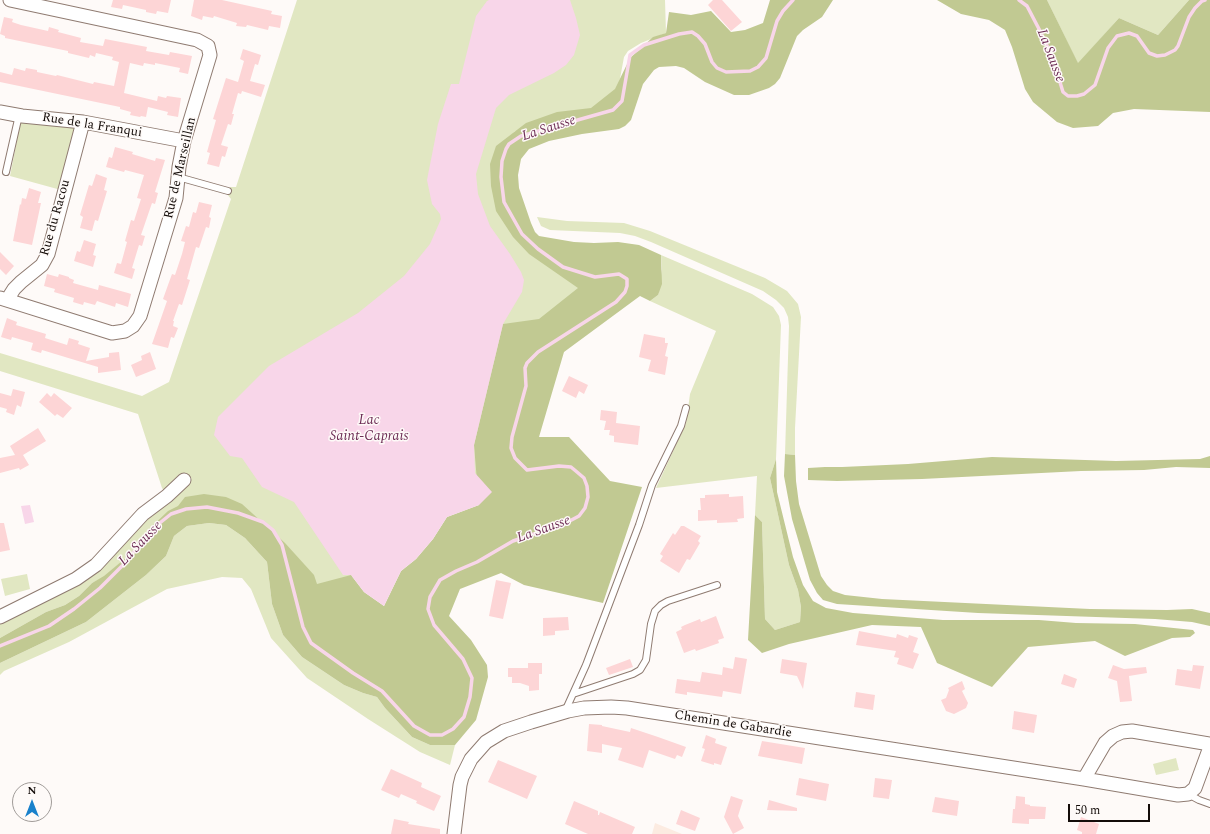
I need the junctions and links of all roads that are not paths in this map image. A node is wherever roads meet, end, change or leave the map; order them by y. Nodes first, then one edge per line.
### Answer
1 (10, 0) edge
2 (0, 112) edge
3 (19, 115) junction
4 (83, 122) junction
5 (184, 141) junction
6 (6, 172) dead end
7 (178, 177) junction
8 (228, 191) dead end
9 (4, 299) edge
10 (686, 408) dead end
11 (184, 480) dead end
12 (717, 585) dead end
13 (0, 617) edge
14 (573, 694) junction
15 (568, 711) junction
16 (1210, 744) edge
17 (1210, 747) edge
18 (1084, 779) junction
19 (1188, 794) junction
20 (1210, 804) edge
21 (454, 834) edge

1 - 5 street, Rue de Marseillan
2 - 3 street, Rue de la Franqui
3 - 4 street, Rue de la Franqui
3 - 6 lane
4 - 5 street, Rue de la Franqui
4 - 9 street, Rue du Racou
5 - 7 street, Rue de Marseillan
7 - 8 lane
7 - 9 street, Rue de Marseillan
10 - 14 lane
11 - 13 street
12 - 14 lane
14 - 15 lane
15 - 18 street, Chemin de Gabardie
15 - 21 street, Chemin de Gabardie
16 - 18 street
17 - 19 street
18 - 19 street, Chemin de Gabardie
19 - 20 lane

